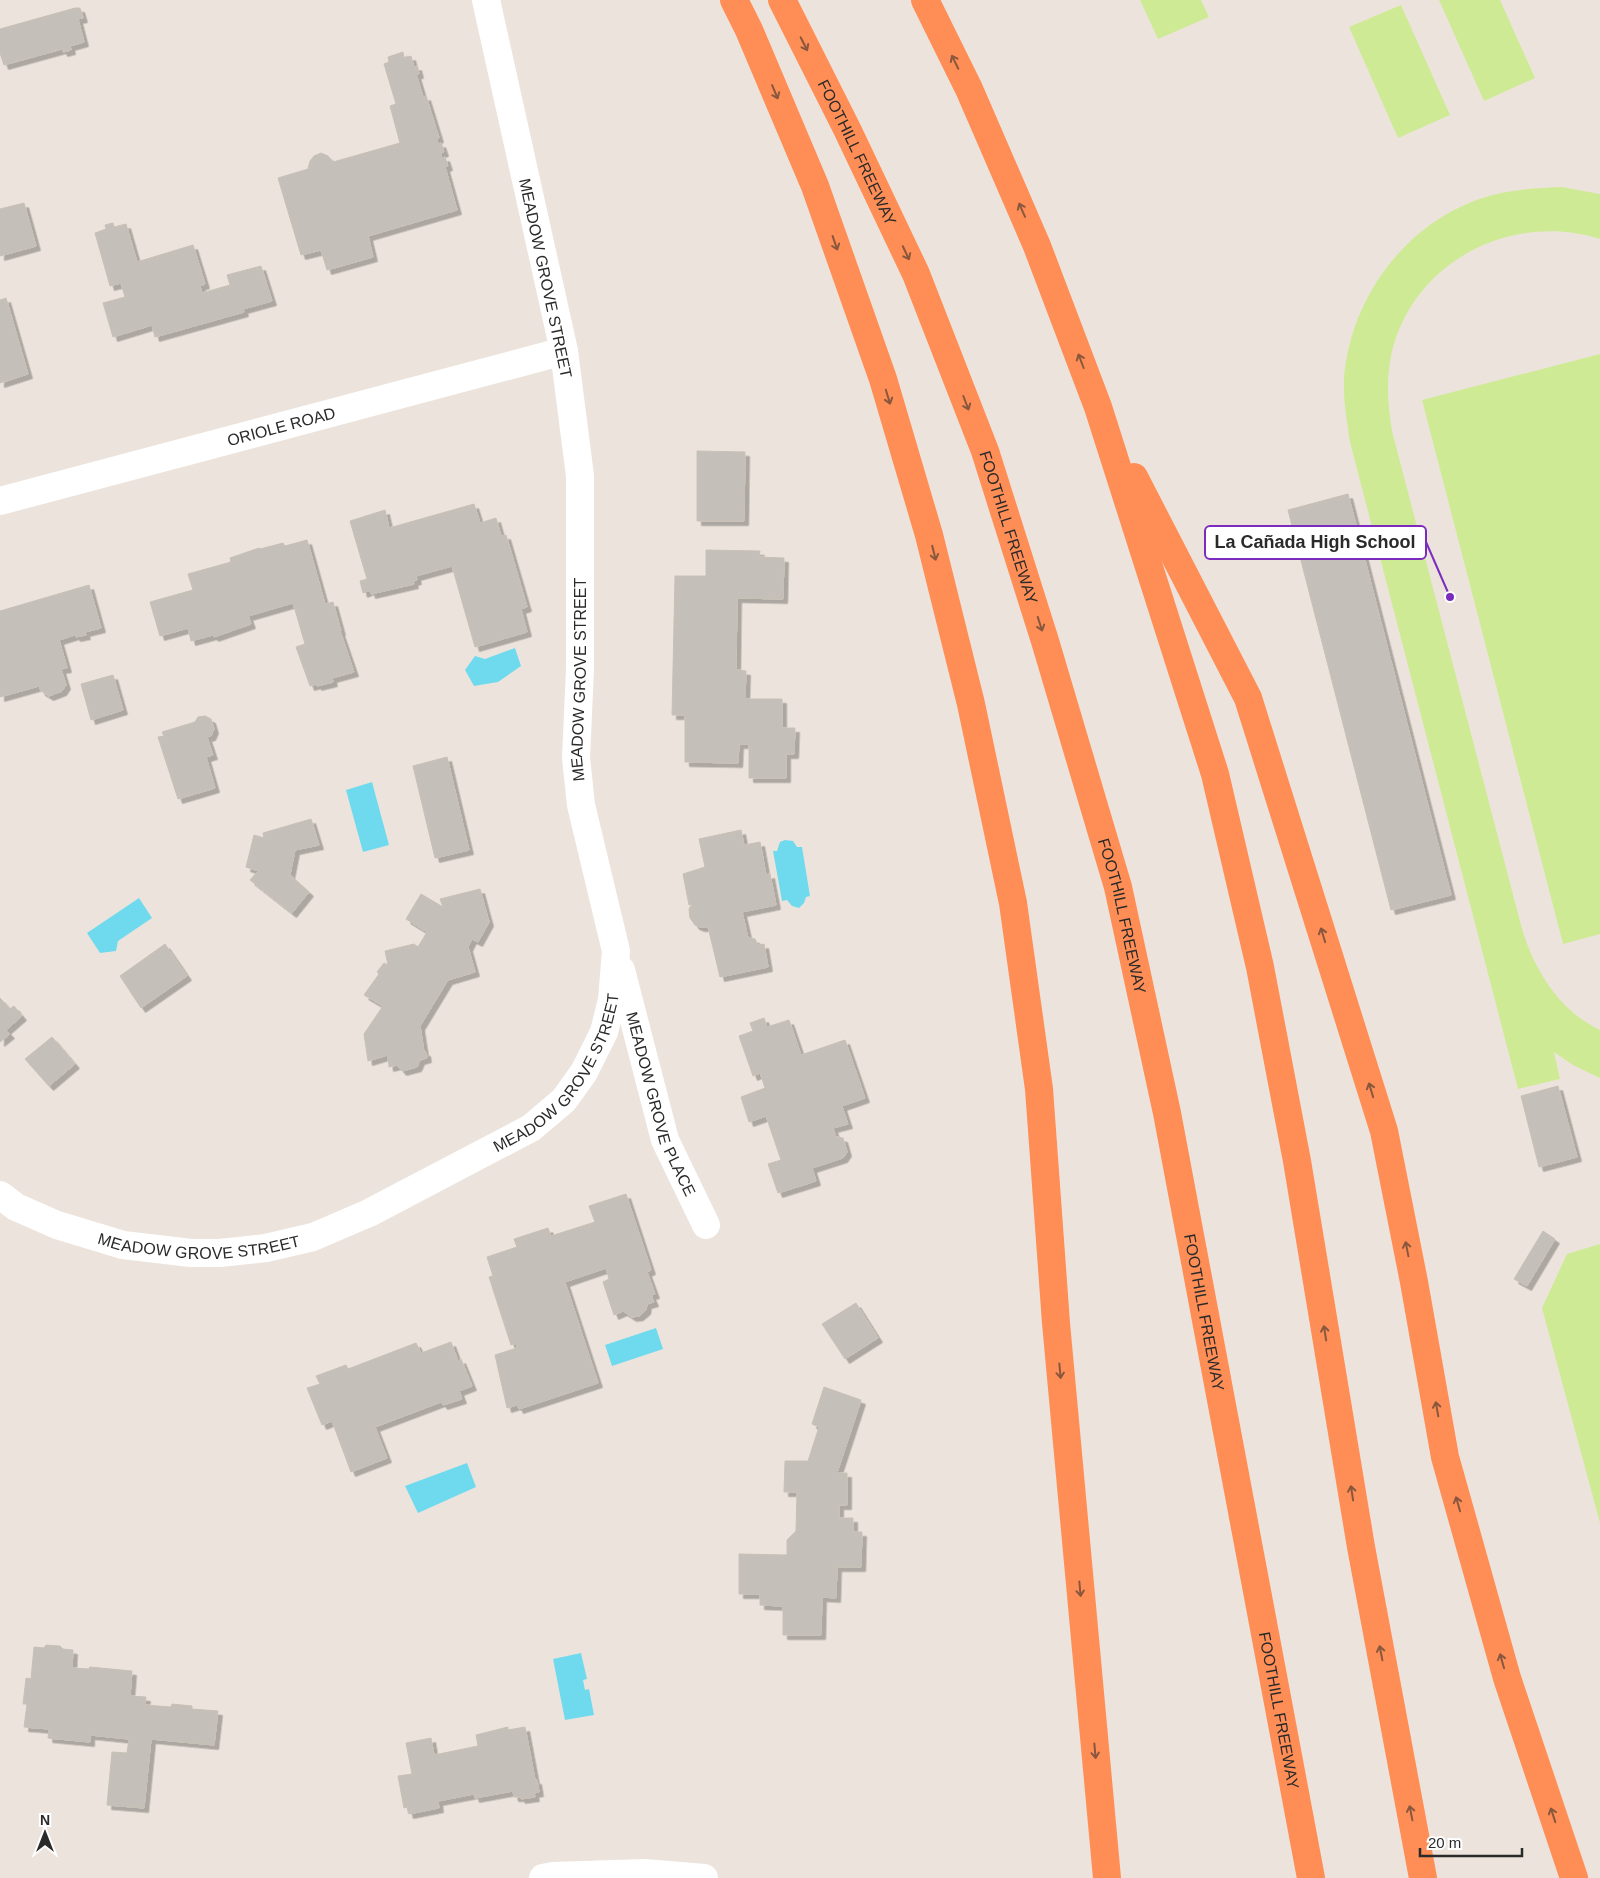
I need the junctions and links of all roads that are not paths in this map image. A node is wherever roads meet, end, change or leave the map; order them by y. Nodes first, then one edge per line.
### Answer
1 (486, 0) edge
2 (734, 0) edge
3 (782, 0) edge
4 (925, 0) edge
5 (564, 351) junction
6 (1098, 407) junction
7 (0, 501) edge
8 (616, 951) junction
9 (0, 1196) edge
10 (706, 1225) dead end
11 (542, 1878) edge
12 (704, 1878) edge
13 (1108, 1878) edge
14 (1311, 1878) edge
15 (1423, 1878) edge
16 (1574, 1878) edge

1 - 5 street, MEADOW GROVE STREET
2 -> 13 highway
3 -> 14 highway, FOOTHILL FREEWAY
6 -> 4 highway
5 - 7 street, ORIOLE ROAD
5 - 8 street, MEADOW GROVE STREET
15 -> 6 highway
16 -> 6 highway
8 - 9 street, MEADOW GROVE STREET
8 - 10 street, MEADOW GROVE PLACE
11 - 12 street

